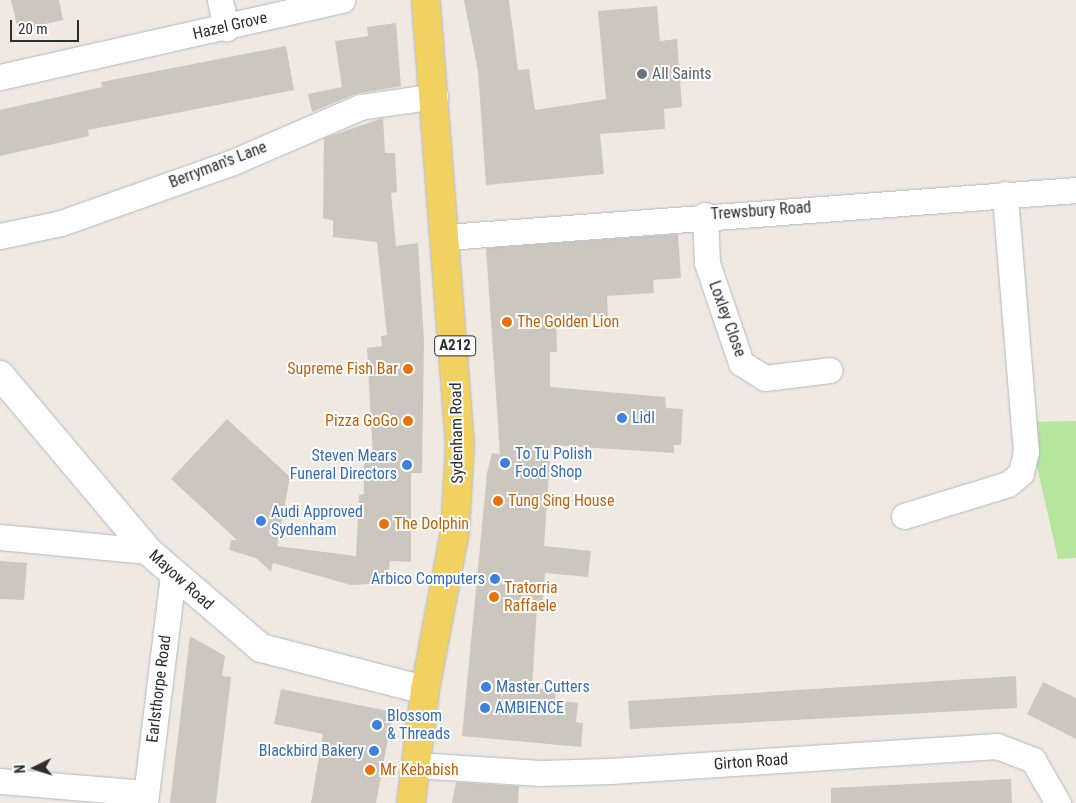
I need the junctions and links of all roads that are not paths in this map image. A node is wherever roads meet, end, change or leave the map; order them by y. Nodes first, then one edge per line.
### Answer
1 (220, 0) edge
2 (342, 0) edge
3 (426, 0) edge
4 (226, 28) junction
5 (0, 77) edge
6 (435, 96) junction
7 (1076, 190) edge
8 (1004, 194) junction
9 (705, 215) junction
10 (0, 236) edge
11 (447, 236) junction
12 (830, 370) dead end
13 (0, 375) edge
14 (904, 516) dead end
15 (0, 537) edge
16 (148, 551) junction
17 (173, 575) junction
18 (425, 690) junction
19 (416, 765) junction
20 (0, 781) edge
21 (145, 798) edge
22 (411, 803) edge
23 (1058, 803) edge

1 - 4 street
2 - 4 street, Hazel Grove
3 - 6 main road, Sydenham Road / A212
4 - 5 street, Hazel Grove
6 - 10 street, Berryman's Lane
6 - 11 main road, Sydenham Road / A212
7 - 8 street, Trewsbury Road
8 - 9 street, Trewsbury Road
8 - 14 street
9 - 11 street, Trewsbury Road
9 - 12 street, Loxley Close
11 - 18 main road, Sydenham Road / A212
13 - 16 street, Mayow Road
15 - 16 street
16 - 17 street, Mayow Road
17 - 18 street, Mayow Road
17 - 21 street, Earlsthorpe Road
18 - 19 main road, Sydenham Road / A212
19 - 22 main road, Sydenham Road / A212
19 - 23 street, Girton Road
20 - 21 street

